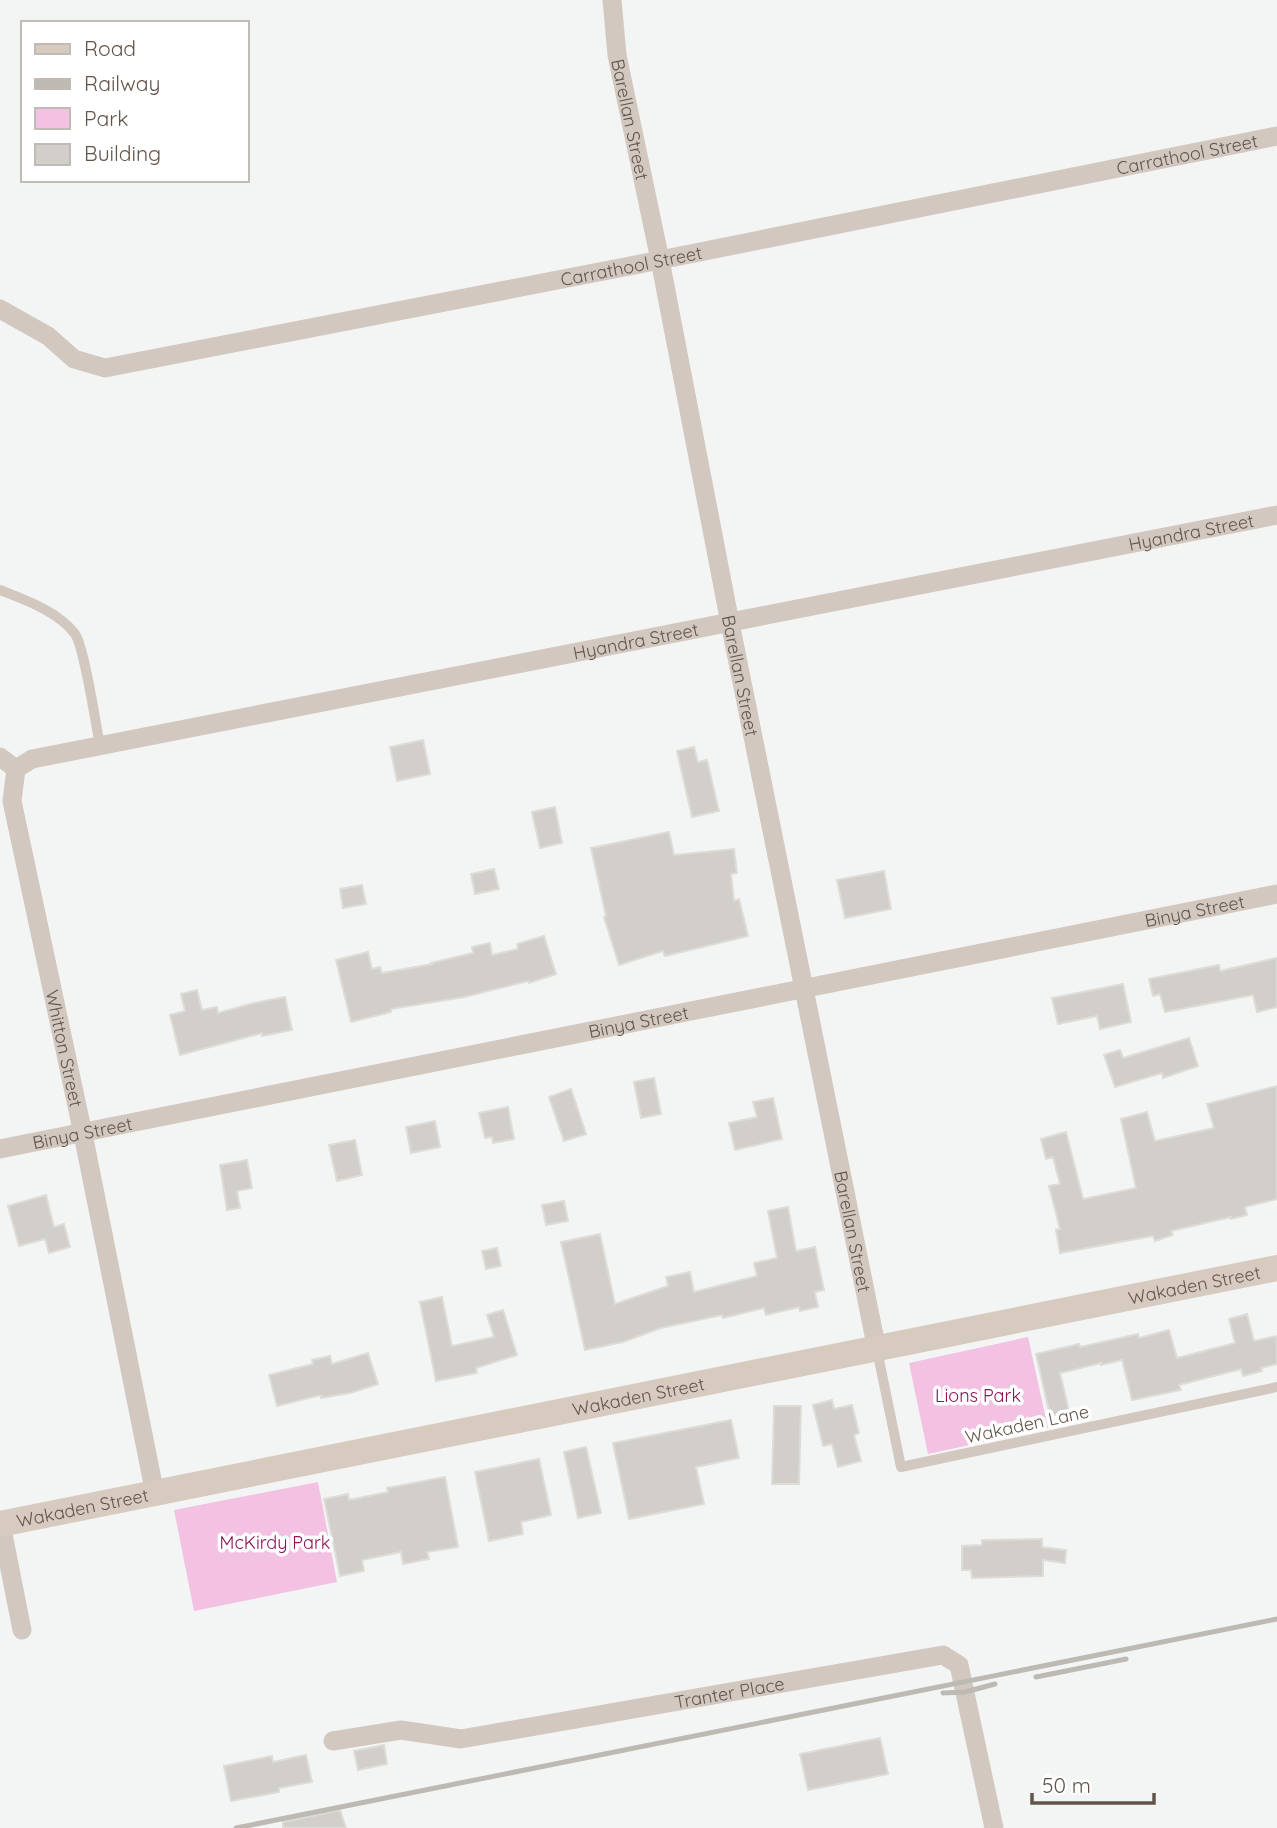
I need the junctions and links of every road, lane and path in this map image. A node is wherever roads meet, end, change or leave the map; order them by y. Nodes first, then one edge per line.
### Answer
1 (612, 0) edge
2 (1277, 136) edge
3 (660, 260) junction
4 (0, 309) edge
5 (1277, 515) edge
6 (0, 590) edge
7 (730, 623) junction
8 (100, 746) junction
9 (8, 763) edge
10 (1277, 894) edge
11 (804, 988) junction
12 (83, 1134) junction
13 (0, 1149) edge
14 (1277, 1268) edge
15 (877, 1350) junction
16 (1277, 1387) edge
17 (155, 1494) junction
18 (1, 1524) edge
19 (22, 1630) dead end
20 (333, 1741) dead end
21 (994, 1828) edge

1 - 3 street, Barellan Street
2 - 3 street, Carrathool Street
3 - 4 street, Carrathool Street
3 - 7 street, Barellan Street
5 - 7 street, Hyandra Street
6 - 8 lane
7 - 8 street, Hyandra Street
7 - 11 street, Barellan Street
8 - 9 street, Hyandra Street
9 - 12 street, Whitton Street
10 - 11 street, Binya Street
11 - 12 street, Binya Street
11 - 15 street, Barellan Street
12 - 13 street, Binya Street
12 - 17 street, Whitton Street
14 - 15 street, Wakaden Street
15 - 16 lane, Wakaden Lane
15 - 17 street, Wakaden Street
17 - 18 street, Wakaden Street
18 - 19 street
20 - 21 street, Tranter Place

